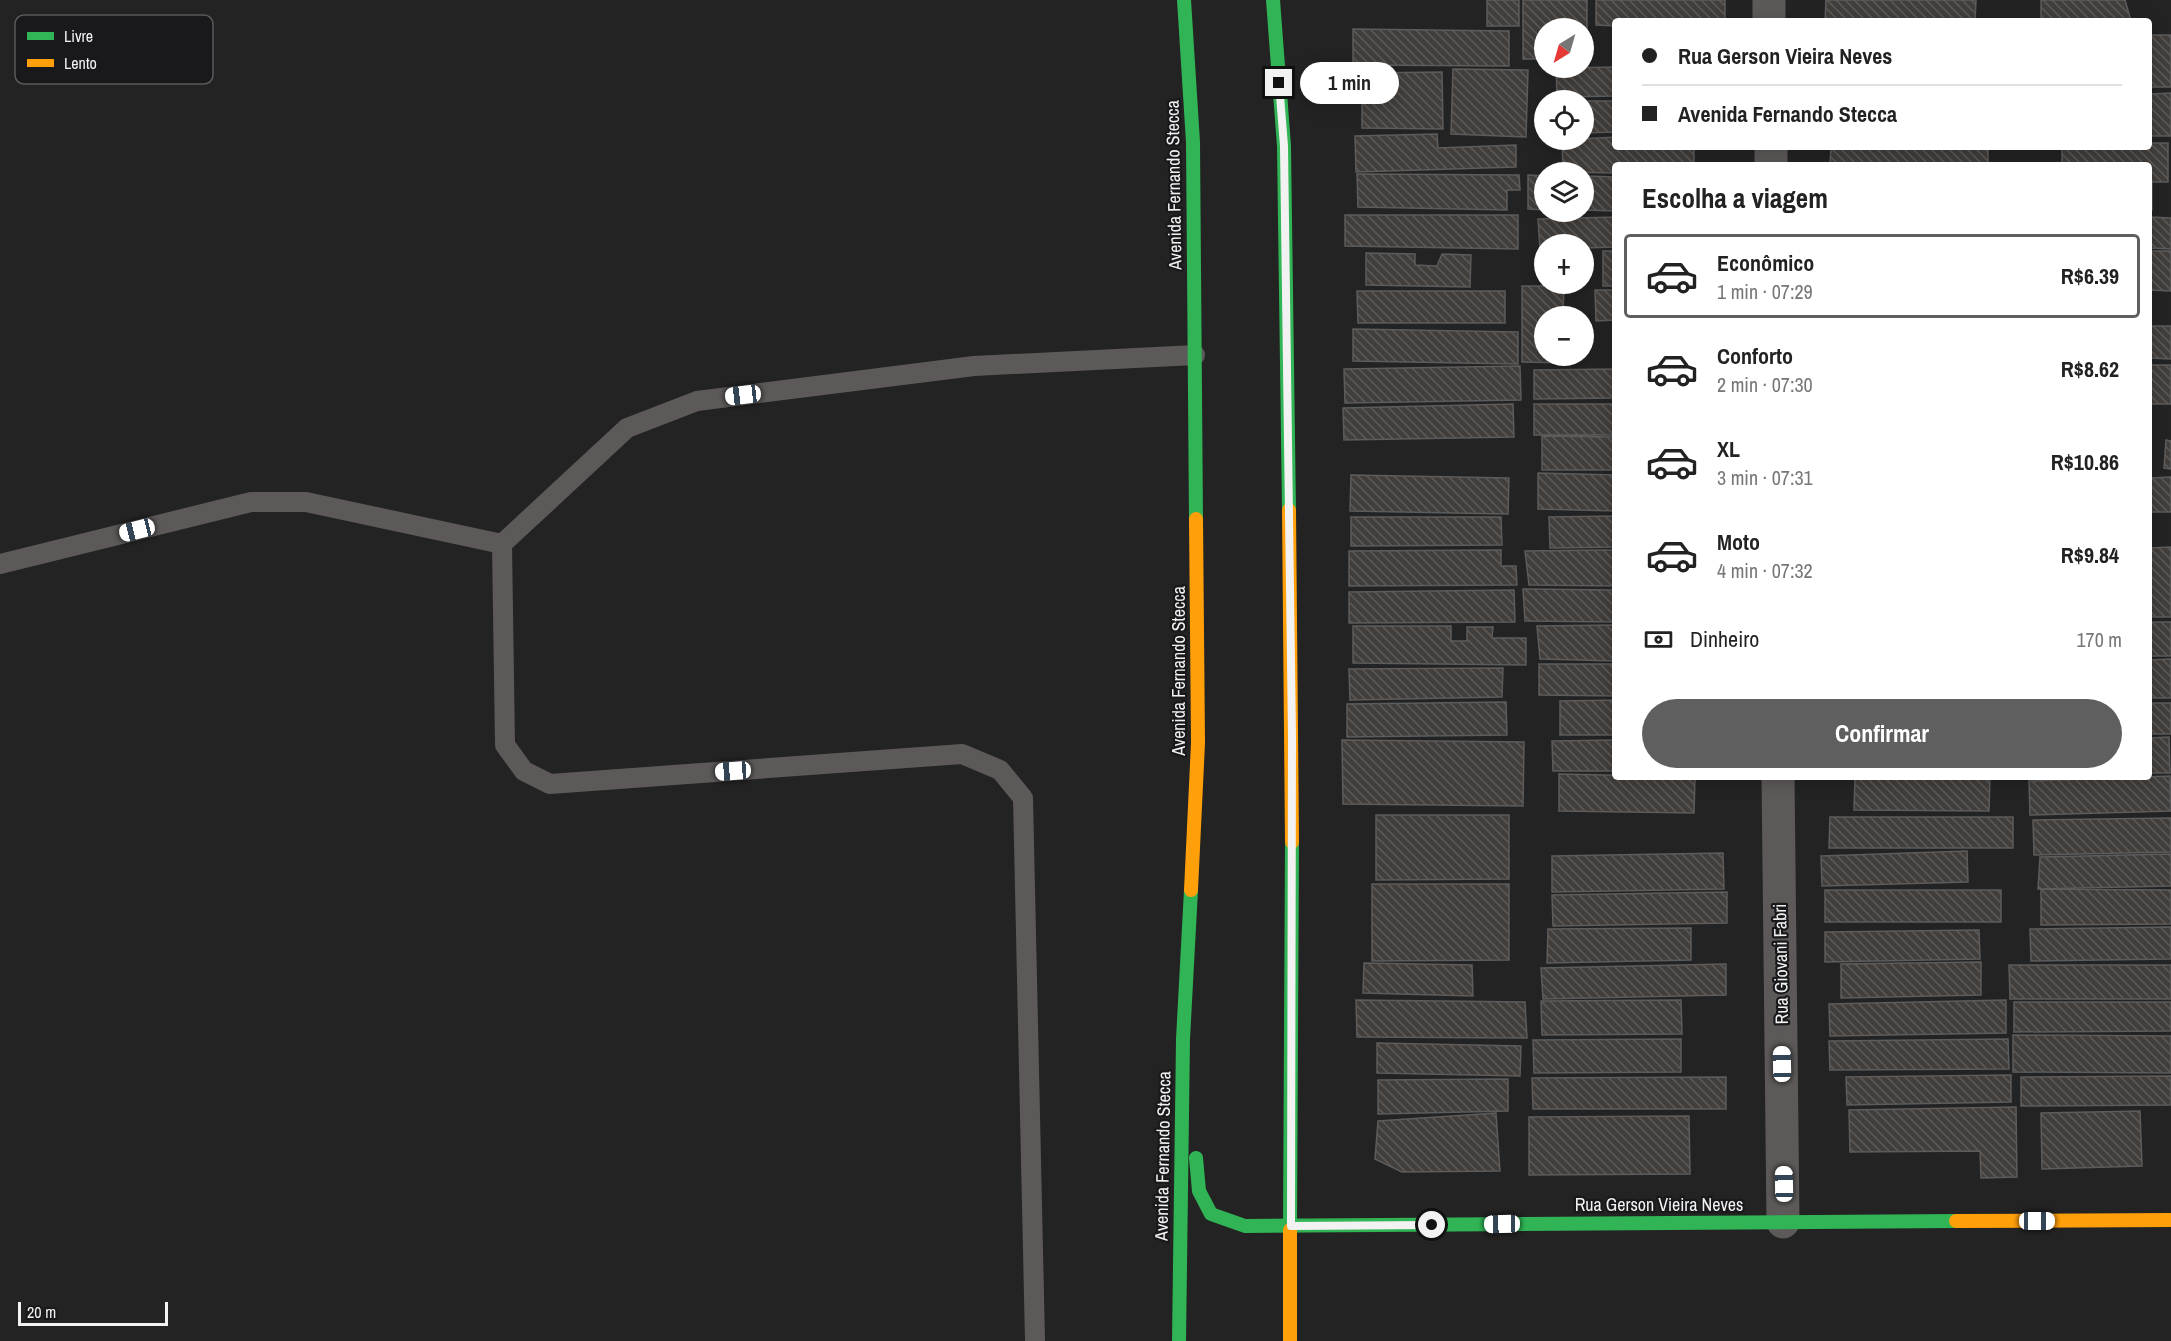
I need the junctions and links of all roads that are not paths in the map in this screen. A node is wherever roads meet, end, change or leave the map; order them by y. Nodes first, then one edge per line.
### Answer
1 (1184, 0) edge
2 (1273, 0) edge
3 (1769, 0) edge
4 (1769, 18) edge
5 (1195, 355) junction
6 (502, 544) junction
7 (0, 564) edge
8 (1778, 780) edge
9 (1183, 1038) junction
10 (2171, 1220) edge
11 (1783, 1222) junction
12 (1291, 1226) junction
13 (1035, 1341) edge
14 (1179, 1341) edge
15 (1290, 1341) edge

1 - 5 main road, Avenida Fernando Stecca
2 - 12 main road
3 - 4 street
5 - 6 lane
5 - 9 main road, Avenida Fernando Stecca
6 - 7 lane
6 - 13 lane
8 - 11 street, Rua Giovani Fabri
9 - 12 main road, Rua Gerson Vieira Neves
9 - 14 main road, Avenida Fernando Stecca
10 - 11 main road, Rua Gerson Vieira Neves
11 - 12 main road, Rua Gerson Vieira Neves
12 - 15 main road

